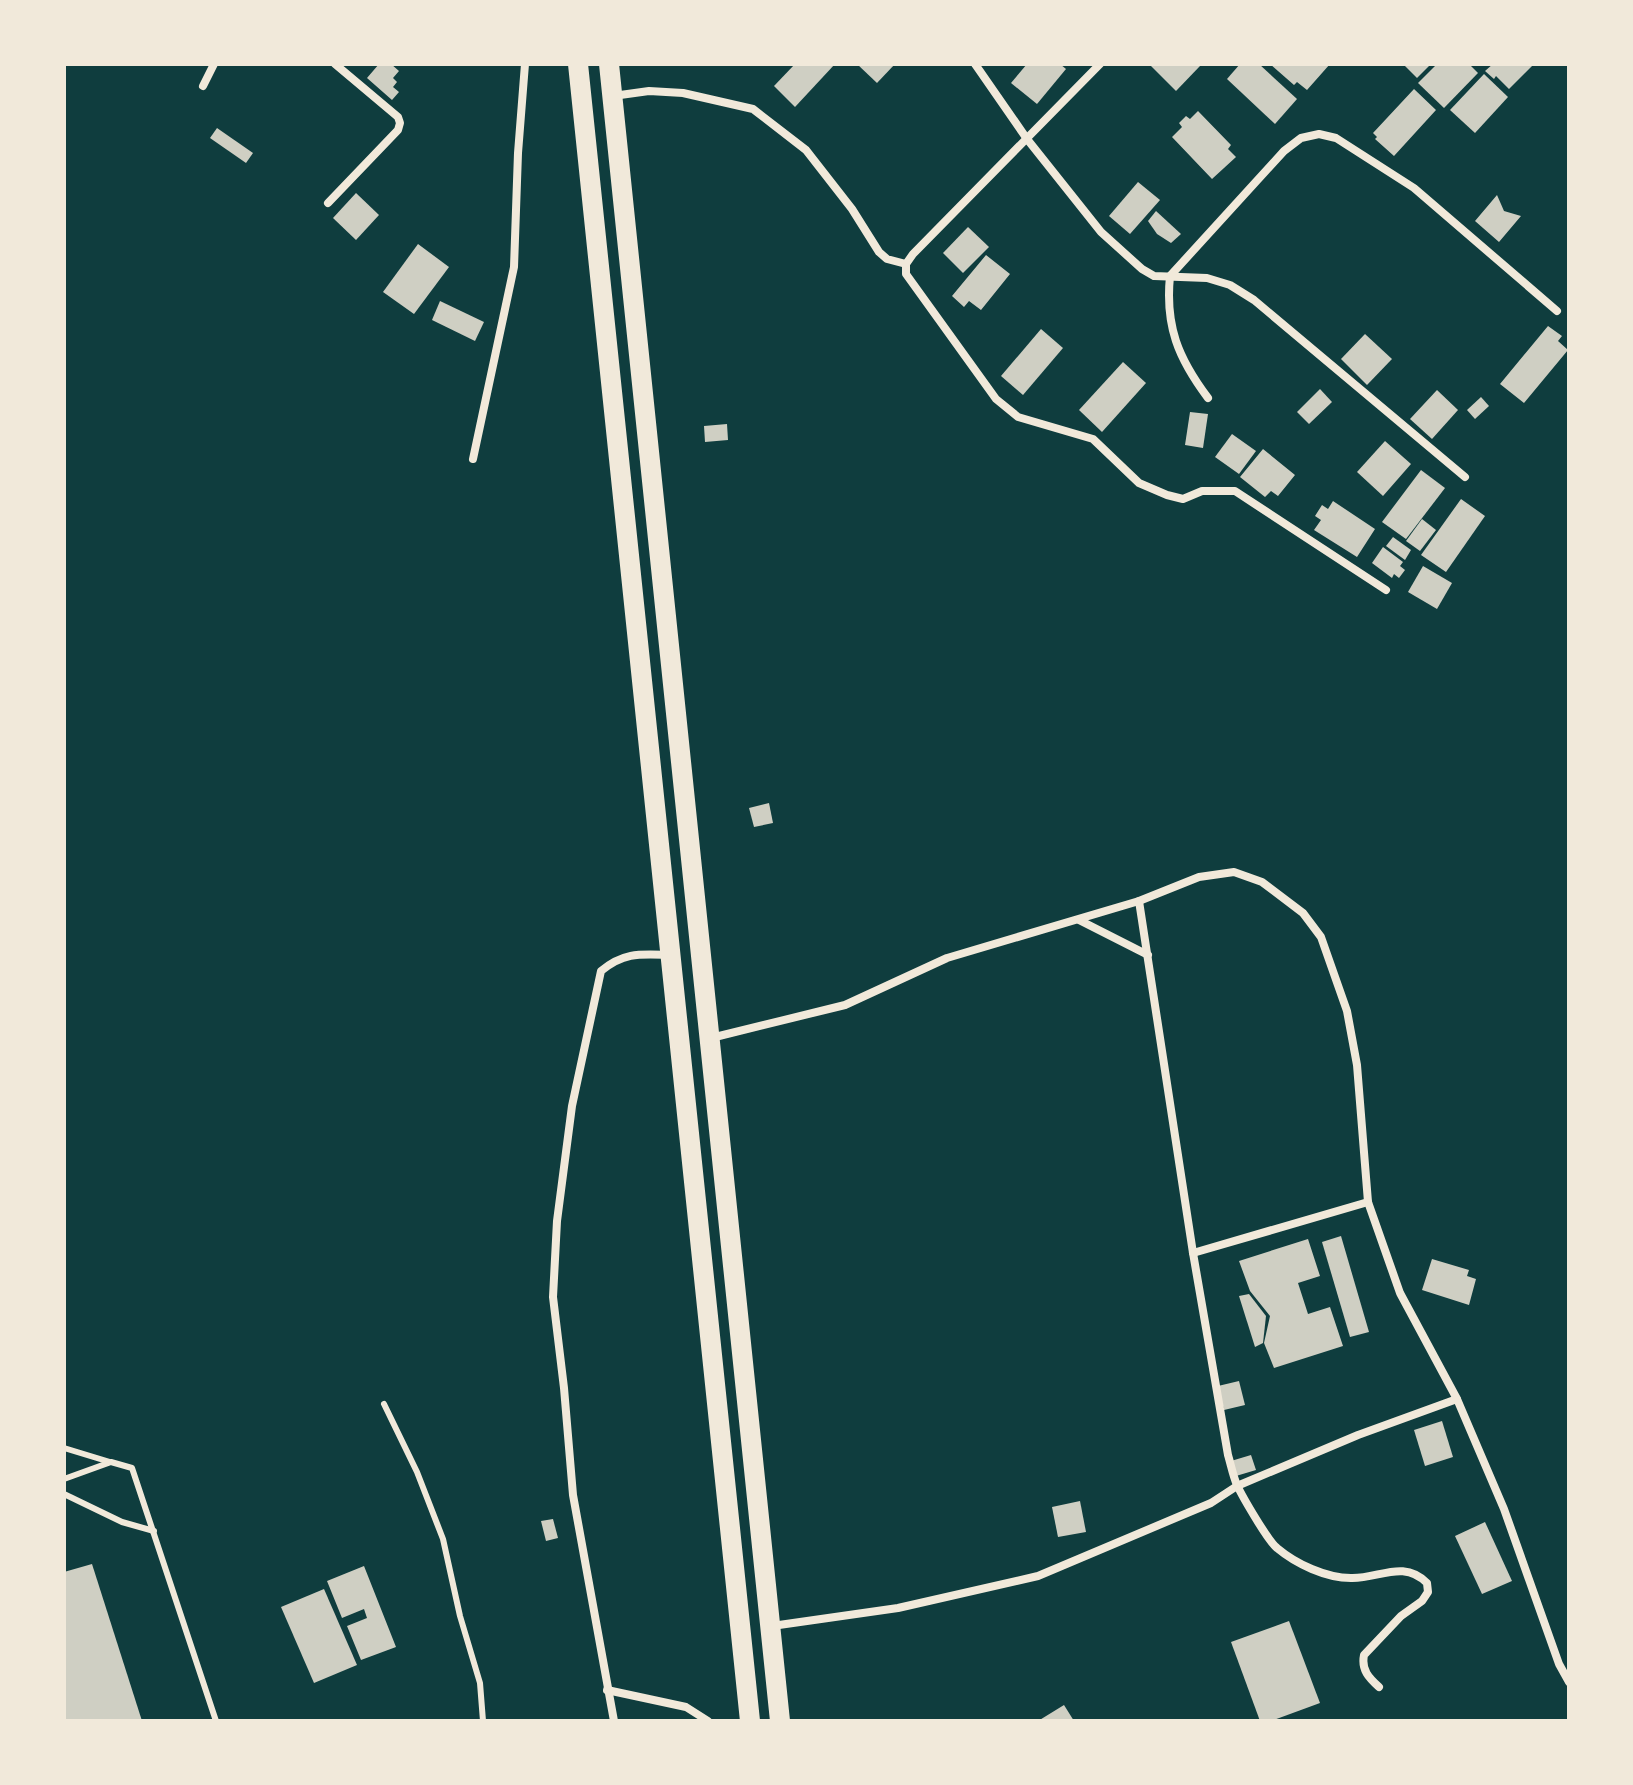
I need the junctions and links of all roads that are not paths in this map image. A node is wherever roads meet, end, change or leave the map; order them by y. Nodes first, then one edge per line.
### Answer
1 (214, 64) edge
2 (335, 64) edge
3 (525, 64) edge
4 (578, 64) edge
5 (609, 64) edge
6 (975, 64) edge
7 (1100, 64) edge
8 (203, 86) dead end
9 (613, 96) junction
10 (1027, 139) junction
11 (328, 203) dead end
12 (906, 264) junction
13 (1170, 276) junction
14 (1557, 311) dead end
15 (1208, 398) dead end
16 (473, 459) dead end
17 (1465, 477) dead end
18 (1386, 590) dead end
19 (1139, 901) junction
20 (1079, 919) junction
21 (670, 955) junction
22 (1148, 955) junction
23 (710, 1038) junction
24 (1368, 1202) junction
25 (1193, 1253) junction
26 (1457, 1399) junction
27 (384, 1404) dead end
28 (64, 1448) edge
29 (111, 1462) junction
30 (64, 1479) edge
31 (1237, 1486) junction
32 (64, 1494) edge
33 (154, 1531) junction
34 (772, 1626) junction
35 (1569, 1682) edge
36 (1379, 1687) dead end
37 (607, 1690) junction
38 (216, 1721) edge
39 (483, 1721) edge
40 (614, 1721) edge
41 (708, 1721) edge
42 (750, 1721) edge
43 (780, 1721) edge

1 - 8 street
2 - 11 street
3 - 16 street
4 - 21 highway
5 - 9 highway
6 - 10 street
7 - 10 street
9 - 12 street
9 - 23 highway
10 - 12 street
10 - 13 street
12 - 18 street
13 - 14 street
13 - 15 street
13 - 17 street
19 - 20 street
19 - 22 street
19 - 24 street
20 - 22 street
20 - 23 street
21 - 37 street
21 - 42 highway
22 - 25 street
23 - 34 highway
24 - 25 street
24 - 26 street
25 - 31 street
26 - 31 street
26 - 35 street
27 - 39 lane
28 - 29 lane
29 - 30 lane
29 - 33 lane
31 - 34 street
31 - 36 street
32 - 33 lane
33 - 38 lane
34 - 43 highway
37 - 40 street
37 - 41 street

